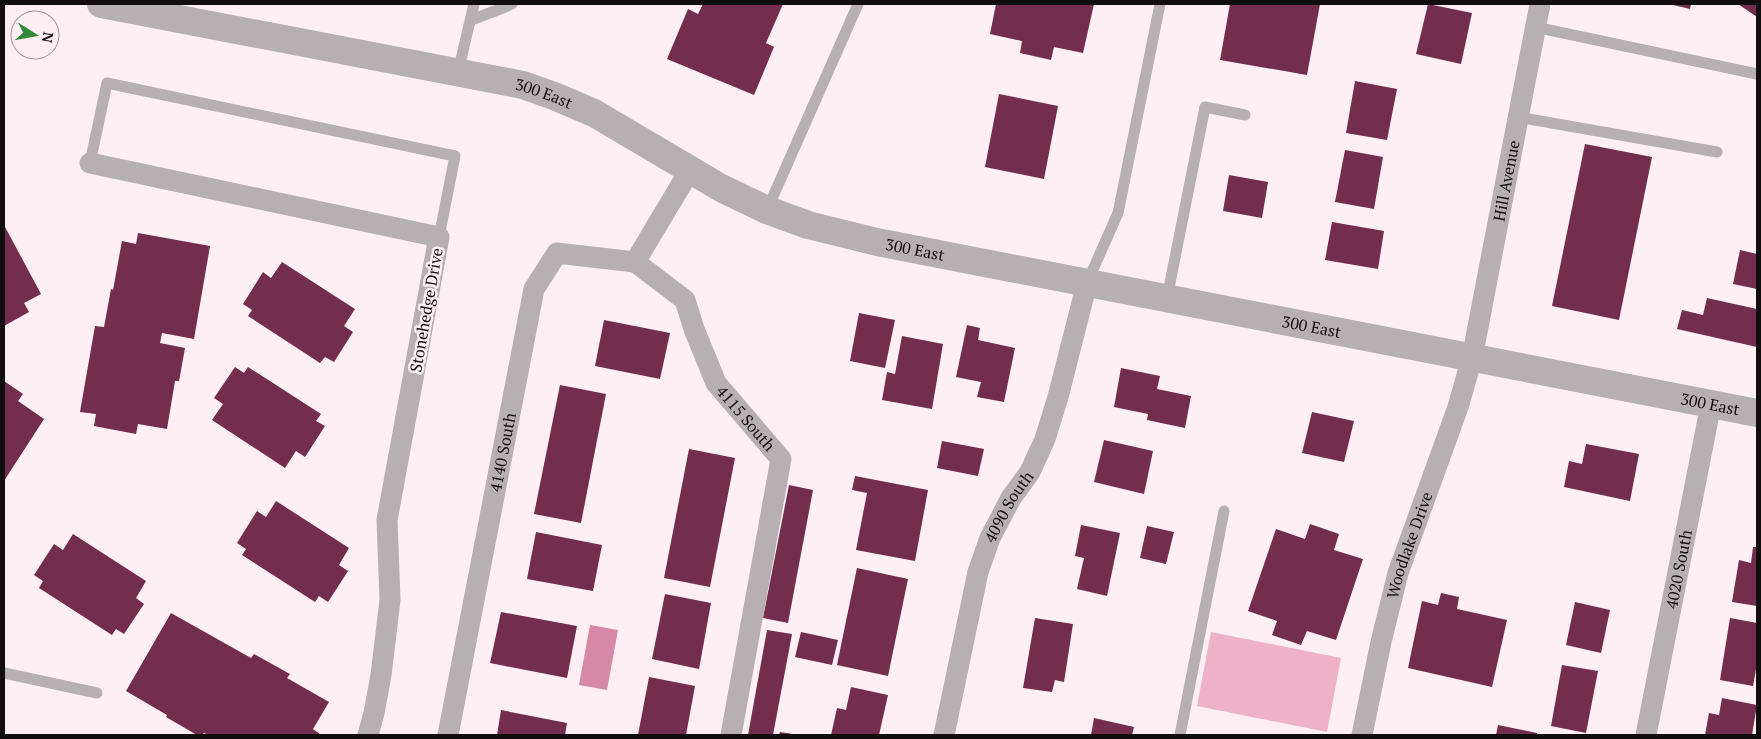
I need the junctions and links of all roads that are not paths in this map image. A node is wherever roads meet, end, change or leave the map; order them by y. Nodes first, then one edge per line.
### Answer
1 (101, 4) edge
2 (474, 4) edge
3 (512, 4) edge
4 (858, 4) edge
5 (1160, 4) edge
6 (1540, 4) edge
7 (470, 20) junction
8 (1535, 27) junction
9 (458, 72) junction
10 (1757, 74) edge
11 (1245, 115) dead end
12 (1518, 117) junction
13 (1717, 152) dead end
14 (90, 163) joint
15 (690, 170) junction
16 (767, 210) junction
17 (439, 237) junction
18 (635, 262) junction
19 (1087, 283) junction
20 (1167, 298) junction
21 (1472, 358) junction
22 (1711, 404) junction
23 (1757, 413) edge
24 (1224, 511) dead end
25 (4, 672) edge
26 (97, 692) dead end
27 (368, 735) edge
28 (448, 735) edge
29 (731, 735) edge
30 (944, 735) edge
31 (1180, 735) edge
32 (1362, 735) edge
33 (1646, 735) edge

1 - 9 street, 300 East
2 - 7 lane
3 - 7 lane
4 - 16 lane
5 - 19 lane
6 - 8 street, Hill Avenue
7 - 9 lane
8 - 10 lane
8 - 12 street, Hill Avenue
9 - 15 street, 300 East
11 - 20 lane
12 - 13 lane
12 - 21 street, Hill Avenue
14 - 17 street, Stonehedge Drive
14 - 17 lane
15 - 16 street, 300 East
15 - 18 street
16 - 19 street, 300 East
17 - 27 street, Stonehedge Drive
18 - 28 street, 4140 South
18 - 29 street, 4115 South
19 - 20 street, 300 East
19 - 30 street, 4090 South
20 - 21 street, 300 East
21 - 22 street, 300 East
21 - 32 street, Woodlake Drive
22 - 23 street, 300 East
22 - 33 street, 4020 South
24 - 31 lane
25 - 26 lane

